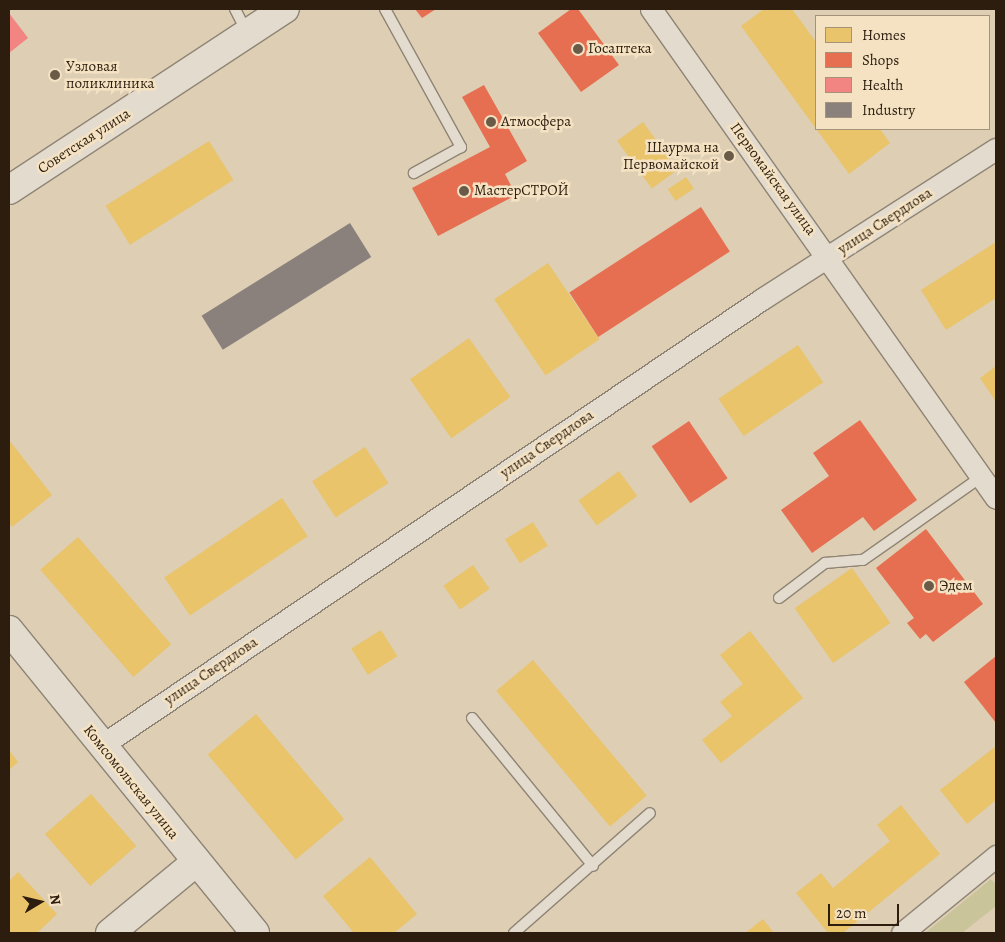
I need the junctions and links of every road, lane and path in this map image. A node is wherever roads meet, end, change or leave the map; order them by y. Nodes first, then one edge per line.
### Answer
1 (234, 9) edge
2 (285, 9) edge
3 (386, 9) edge
4 (651, 9) edge
5 (248, 33) junction
6 (996, 149) edge
7 (414, 173) dead end
8 (9, 190) edge
9 (829, 258) junction
10 (981, 477) junction
11 (996, 498) edge
12 (779, 598) dead end
13 (9, 630) edge
14 (472, 718) dead end
15 (102, 745) junction
16 (650, 813) dead end
17 (996, 856) edge
18 (196, 862) junction
19 (593, 866) junction
20 (110, 933) edge
21 (255, 933) edge
22 (514, 933) edge
23 (902, 933) edge

1 - 5 lane
2 - 5 street, Советская улица
3 - 7 lane
4 - 9 street, Первомайская улица
5 - 8 street, Советская улица
6 - 9 street, улица Свердлова
9 - 10 street, Первомайская улица
9 - 15 street, улица Свердлова
10 - 11 street, Первомайская улица
10 - 12 lane
13 - 15 street, Комсомольская улица
14 - 19 lane
15 - 18 street, Комсомольская улица
16 - 19 lane
17 - 23 street
18 - 20 street
18 - 21 street, Комсомольская улица
19 - 22 lane

